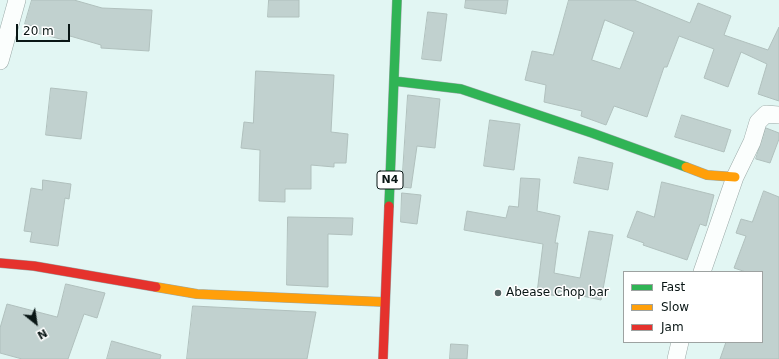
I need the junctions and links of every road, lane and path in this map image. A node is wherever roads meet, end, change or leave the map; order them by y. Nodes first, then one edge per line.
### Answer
1 (17, 0) edge
2 (398, 0) edge
3 (0, 61) edge
4 (394, 81) junction
5 (779, 115) edge
6 (735, 177) junction
7 (0, 263) edge
8 (702, 271) edge
9 (385, 302) junction
10 (680, 343) edge
11 (383, 359) edge
12 (676, 359) edge

1 - 3 street
2 - 4 main road, N4
4 - 6 main road
4 - 9 main road, N4
5 - 6 street
6 - 8 street
7 - 9 main road
9 - 11 main road, N4
10 - 12 street

